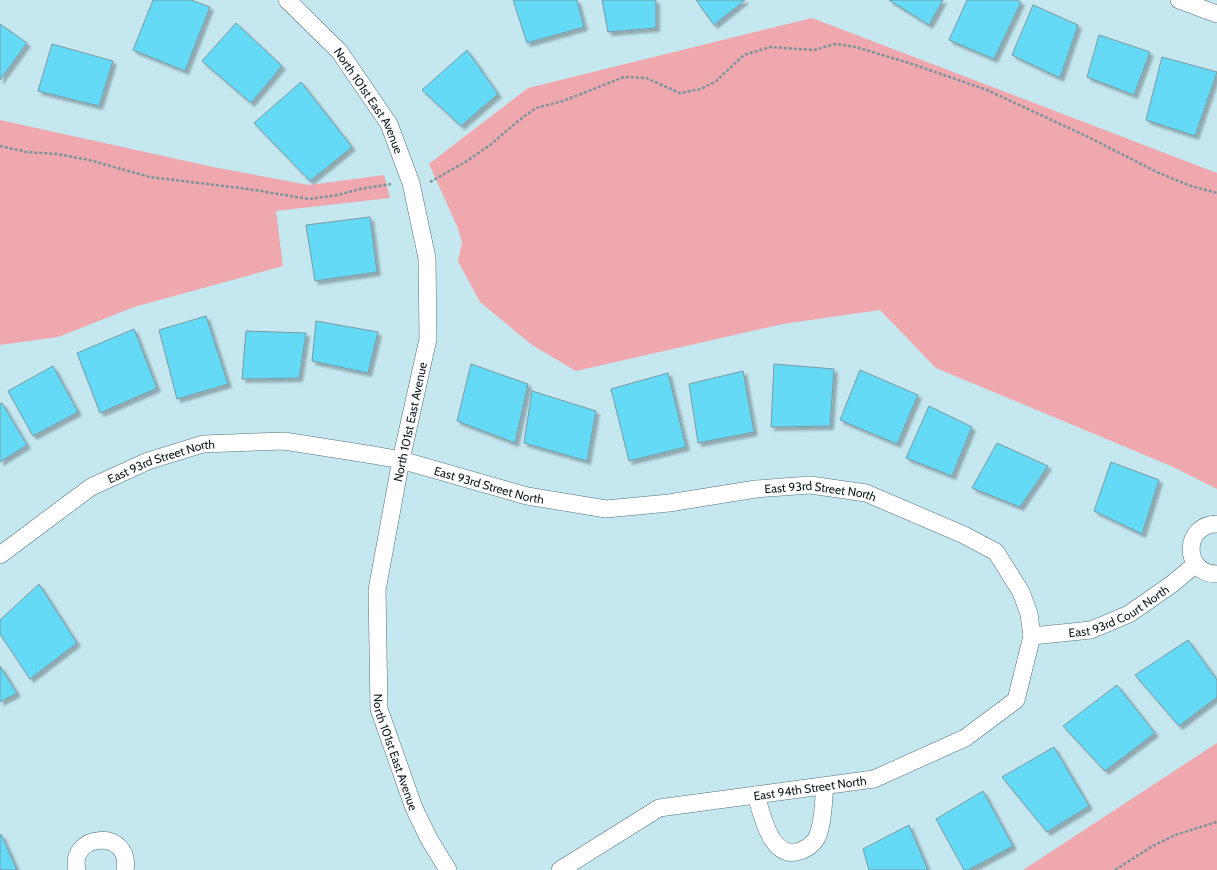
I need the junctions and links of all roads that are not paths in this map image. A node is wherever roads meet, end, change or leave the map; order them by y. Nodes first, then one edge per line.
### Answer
1 (287, 0) edge
2 (1179, 0) edge
3 (1217, 14) edge
4 (401, 460) junction
5 (1217, 524) edge
6 (0, 555) edge
7 (1196, 564) junction
8 (1217, 574) edge
9 (1032, 636) junction
10 (825, 786) junction
11 (756, 796) junction
12 (77, 870) edge
13 (126, 870) edge
14 (448, 870) edge
15 (560, 870) edge

1 - 4 street, North 101st East Avenue
2 - 3 street
4 - 6 street, East 93rd Street North
4 - 9 street, East 93rd Street North
4 - 14 street, North 101st East Avenue
5 - 7 street
7 - 8 street
7 - 9 street, East 93rd Court North
9 - 10 street, East 94th Street North
10 - 11 street, East 94th Street North
10 - 11 street
11 - 15 street, East 94th Street North
12 - 13 street

